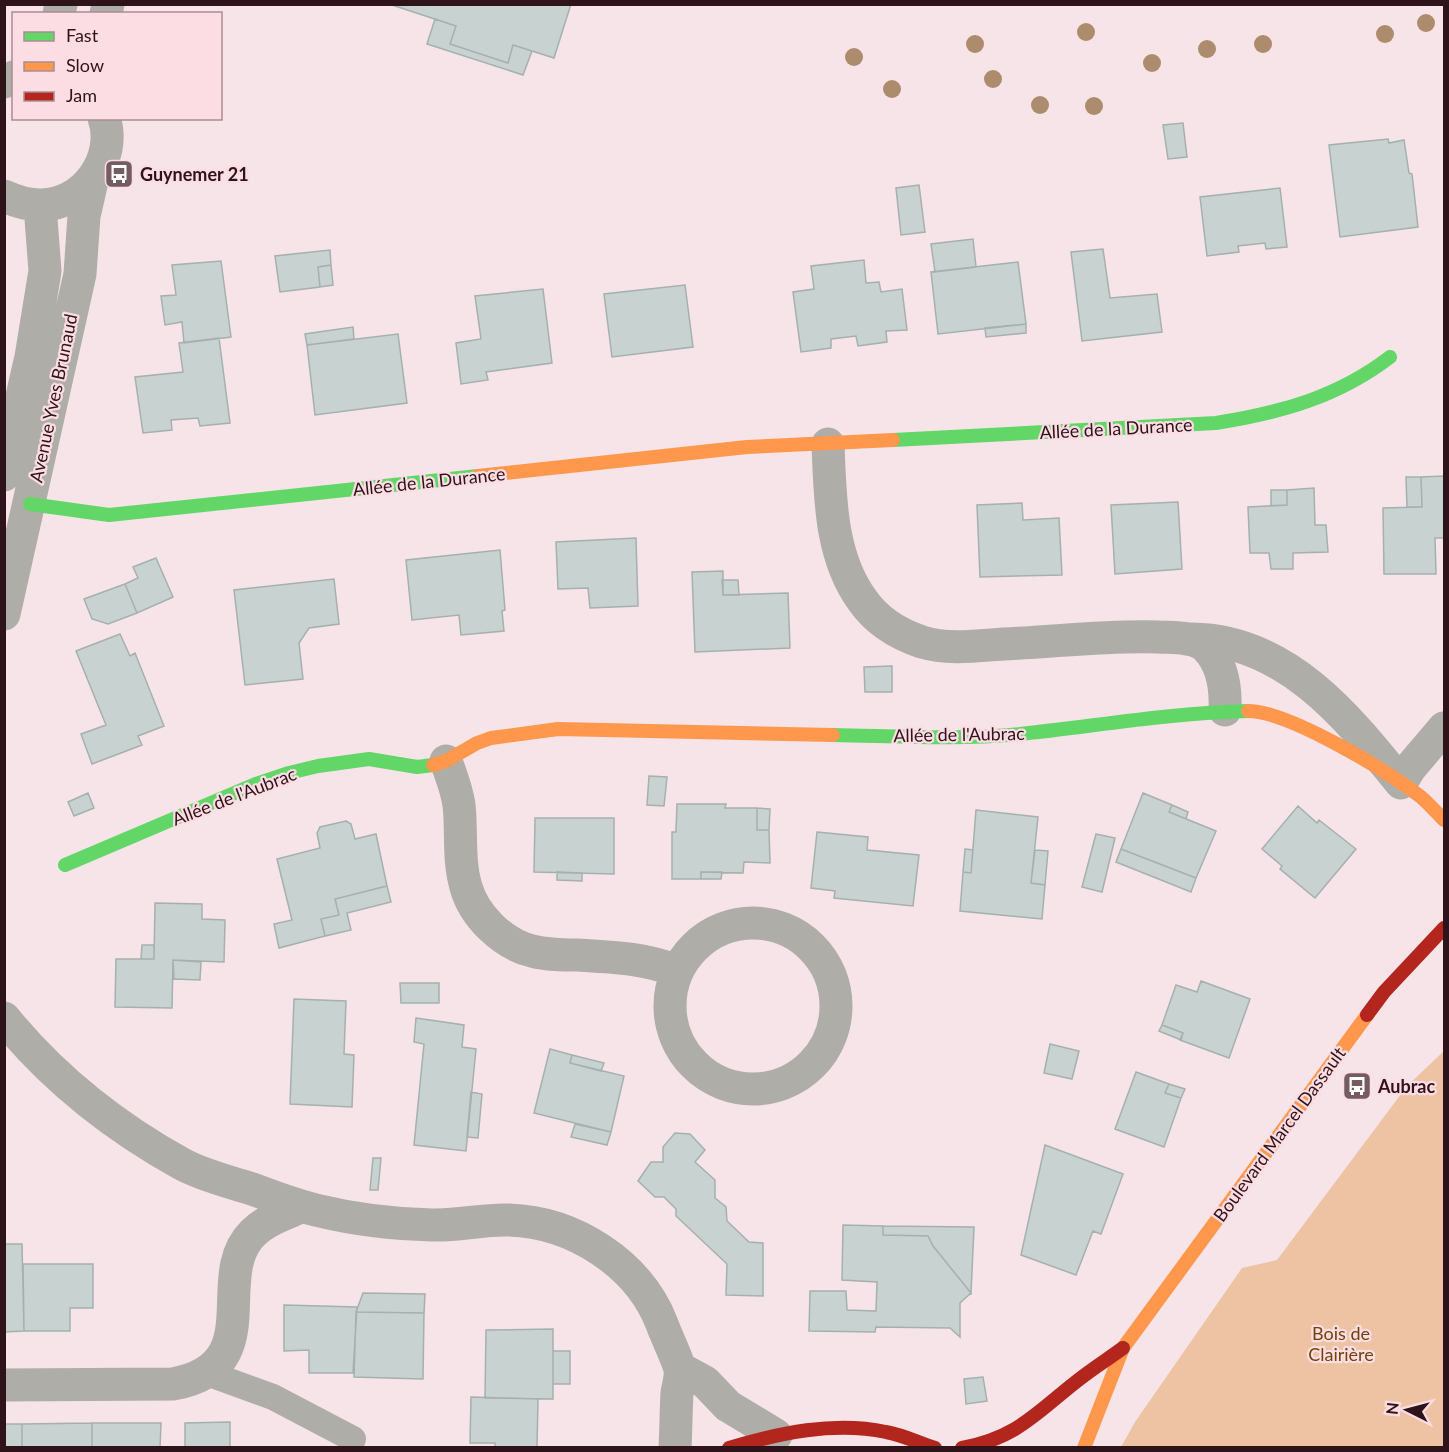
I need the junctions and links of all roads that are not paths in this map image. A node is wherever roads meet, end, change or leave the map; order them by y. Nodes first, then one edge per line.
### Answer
1 (104, 120) edge
2 (92, 181) junction
3 (4, 196) edge
4 (40, 206) junction
5 (1389, 357) dead end
6 (828, 444) junction
7 (4, 475) edge
8 (30, 504) junction
9 (4, 614) edge
10 (1192, 639) junction
11 (1225, 710) junction
12 (1444, 728) edge
13 (446, 761) junction
14 (1401, 783) junction
15 (1444, 820) edge
16 (65, 865) dead end
17 (1444, 928) edge
18 (677, 971) junction
19 (4, 1018) edge
20 (301, 1207) junction
21 (1123, 1348) junction
22 (681, 1369) junction
23 (207, 1373) junction
24 (4, 1385) edge
25 (776, 1435) junction
26 (353, 1439) dead end
27 (675, 1448) edge
28 (729, 1448) edge
29 (935, 1448) edge
30 (962, 1448) edge
31 (1084, 1448) edge

1 - 2 street, Avenue Yves Brunaud
2 - 4 street
2 - 8 street, Avenue Yves Brunaud
3 - 4 street
4 - 7 street, Avenue Yves Brunaud
5 - 6 street, Allée de la Durance
6 - 8 street, Allée de la Durance
6 - 10 street
8 - 9 street, Avenue Yves Brunaud
10 - 11 street
10 - 14 street
11 - 13 street, Allée de l'Aubrac
11 - 14 street, Allée de l'Aubrac
12 - 14 street
13 - 16 street, Allée de l'Aubrac
13 - 18 street
14 - 15 street, Allée de l'Aubrac
17 - 21 street, Boulevard Marcel Dassault
18 - 18 street
19 - 20 street
20 - 22 street
20 - 23 street
21 - 30 street, Boulevard Marcel Dassault
21 - 31 street, Boulevard Marcel Dassault
22 - 25 street
22 - 27 street
23 - 24 street
23 - 26 lane
25 - 28 street
25 - 29 street

